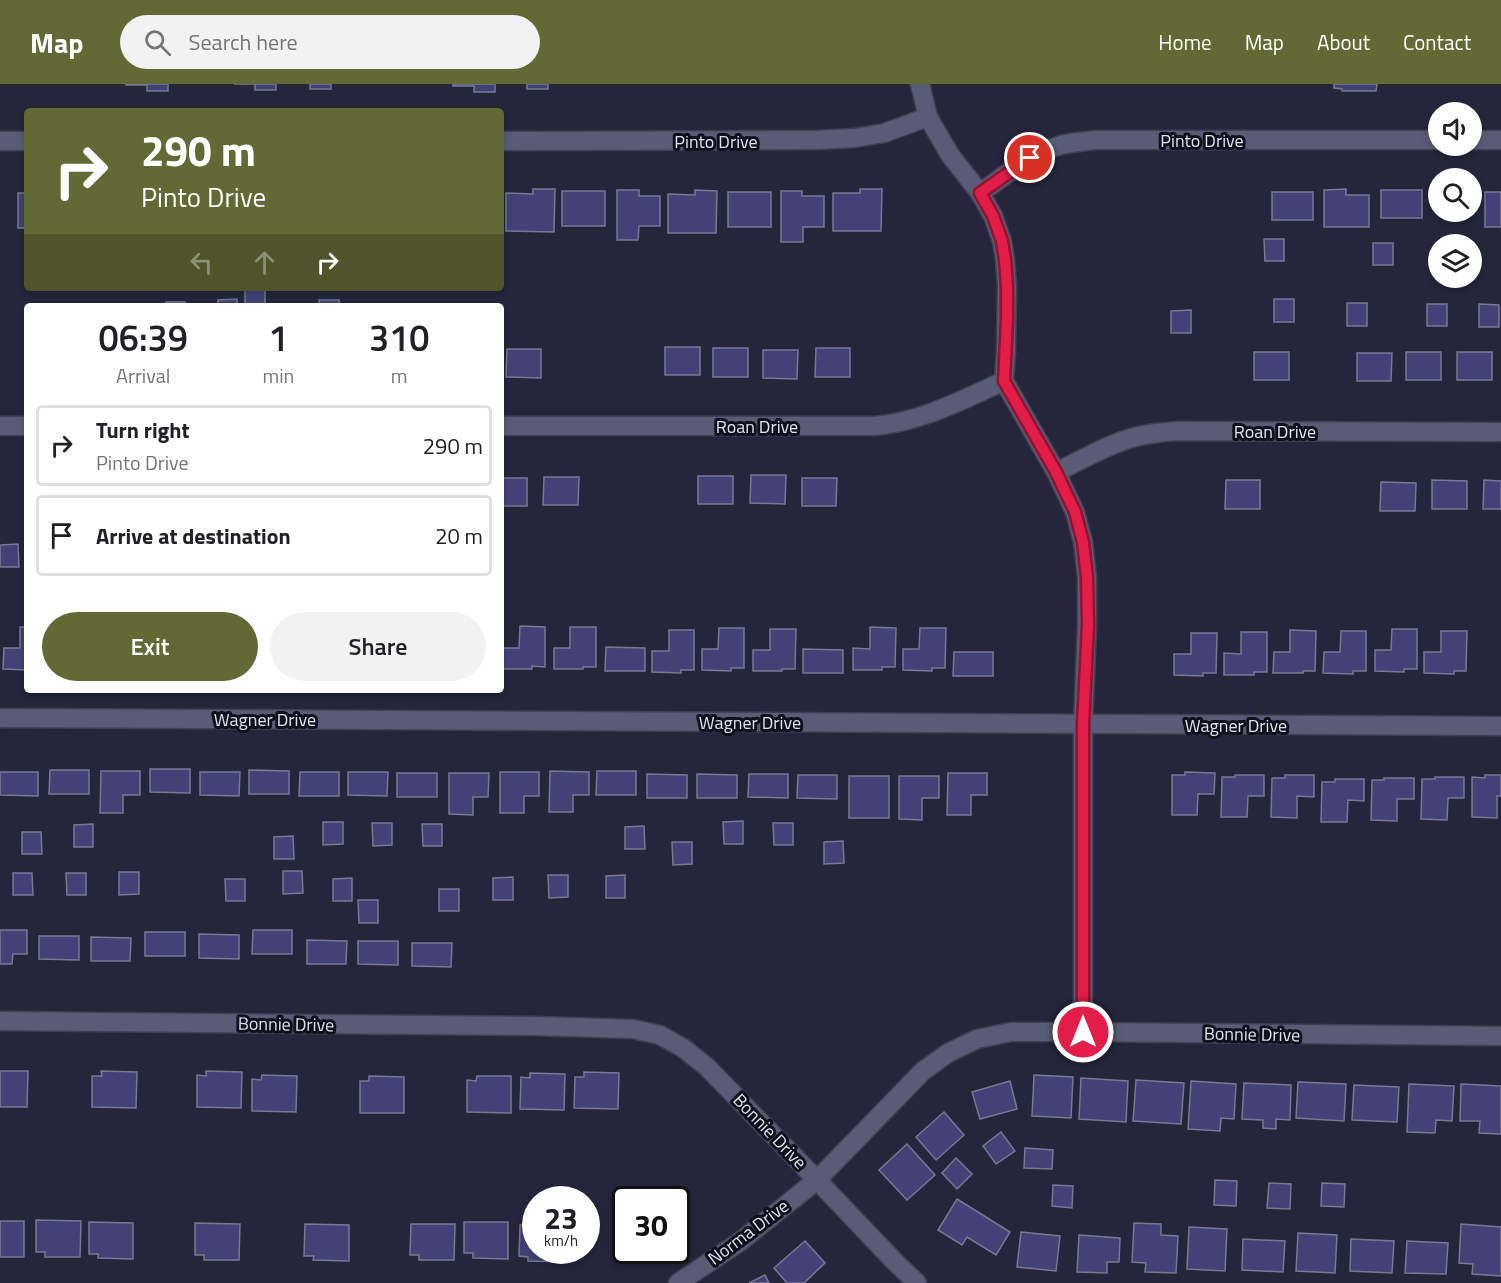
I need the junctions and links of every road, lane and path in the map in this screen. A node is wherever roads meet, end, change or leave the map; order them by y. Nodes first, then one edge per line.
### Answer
1 (920, 84) edge
2 (928, 117) junction
3 (1428, 140) edge
4 (1482, 140) edge
5 (1501, 140) edge
6 (0, 141) edge
7 (24, 141) edge
8 (504, 141) edge
9 (980, 193) junction
10 (1004, 381) junction
11 (0, 426) edge
12 (24, 426) edge
13 (504, 426) edge
14 (1501, 432) edge
15 (1056, 472) junction
16 (0, 718) edge
17 (1083, 724) junction
18 (1501, 726) edge
19 (0, 1021) edge
20 (1083, 1032) junction
21 (1501, 1036) edge
22 (817, 1180) junction
23 (678, 1283) edge
24 (917, 1283) edge

1 - 2 street
2 - 8 street, Pinto Drive
2 - 9 street
3 - 9 street, Pinto Drive
4 - 5 street
6 - 7 street
9 - 10 street
10 - 13 street, Roan Drive
10 - 15 street
11 - 12 street
14 - 15 street, Roan Drive
15 - 17 street
16 - 17 street, Wagner Drive
17 - 18 street, Wagner Drive
17 - 20 street
19 - 22 street, Bonnie Drive
20 - 21 street, Bonnie Drive
20 - 22 street, Bonnie Drive
22 - 23 street, Norma Drive
22 - 24 street

